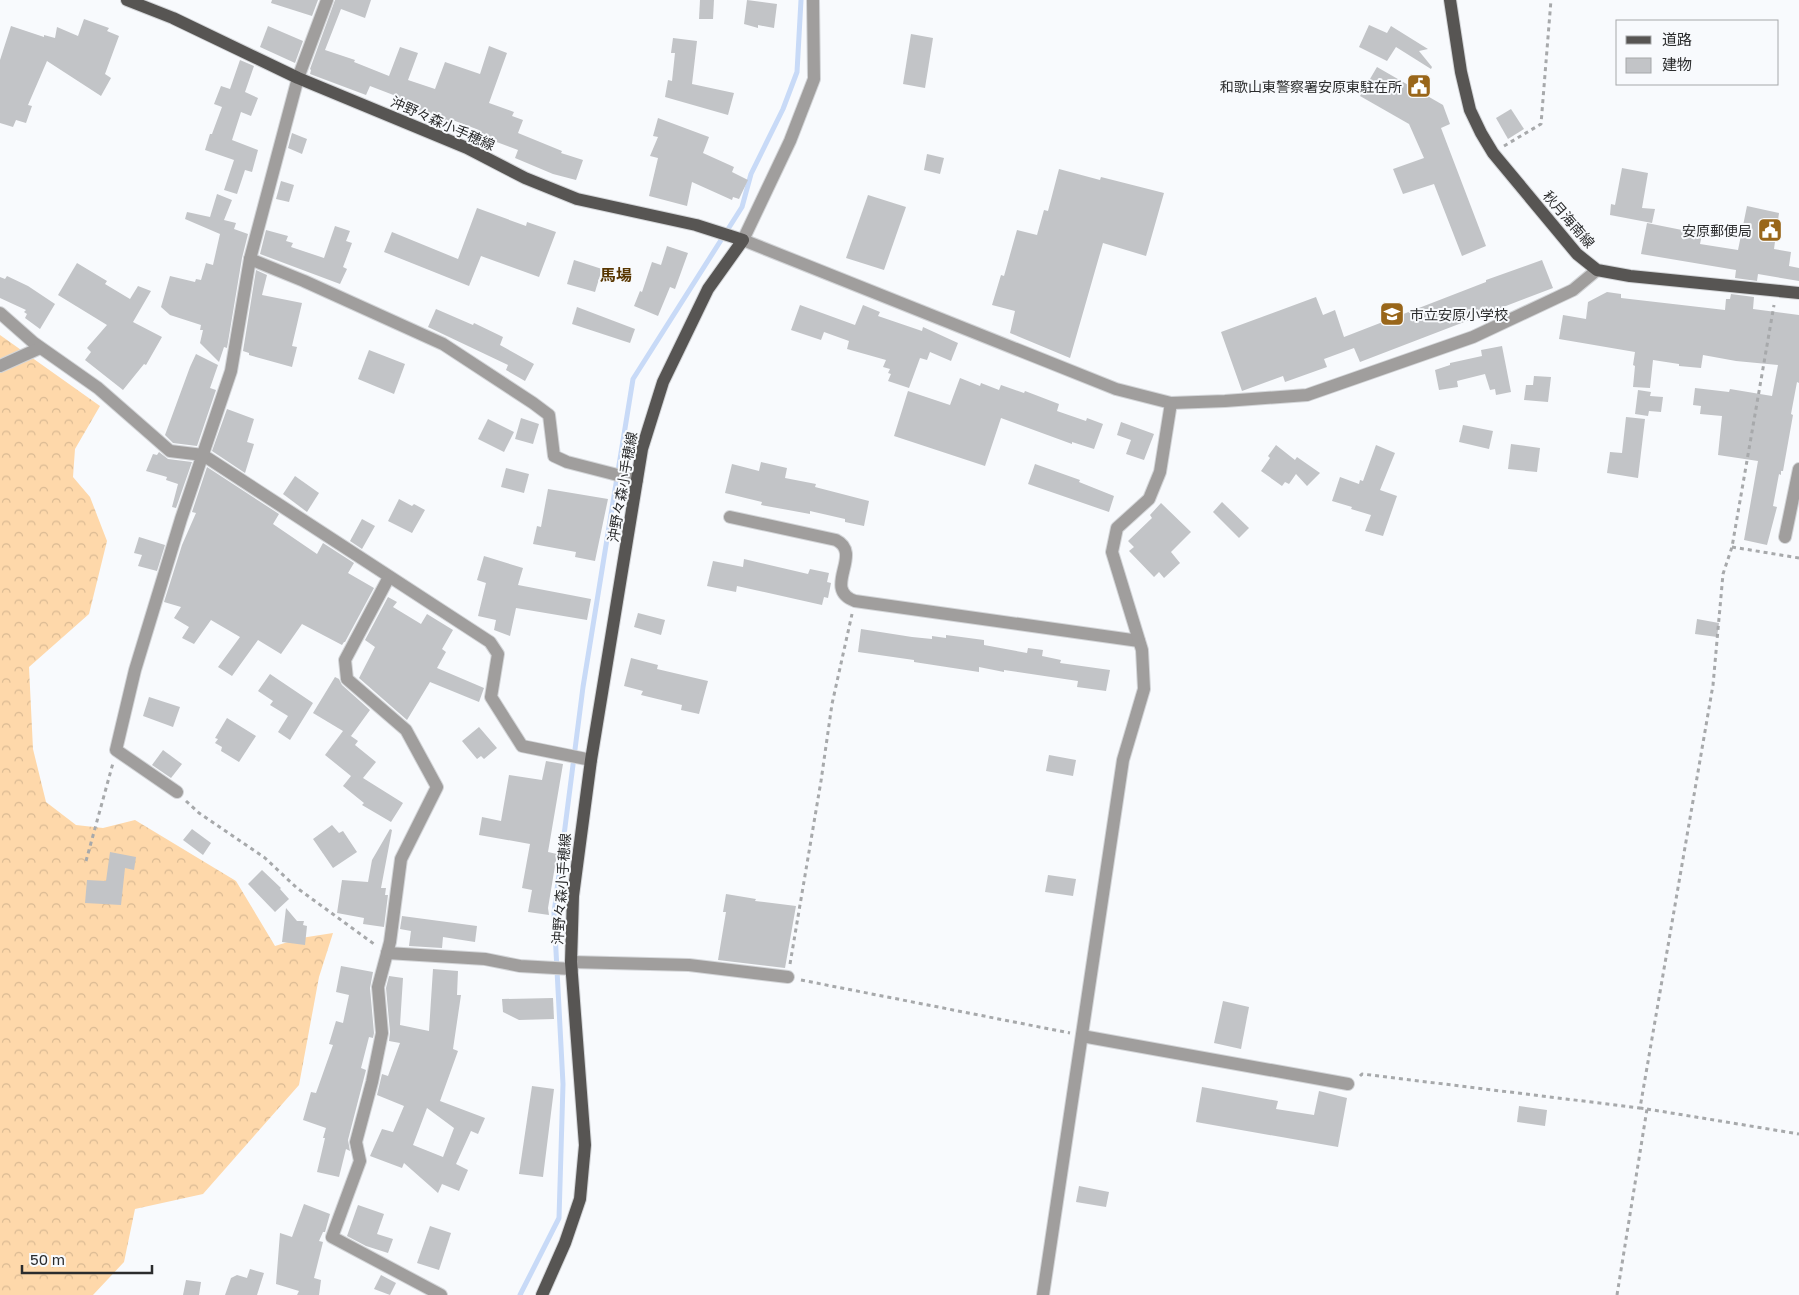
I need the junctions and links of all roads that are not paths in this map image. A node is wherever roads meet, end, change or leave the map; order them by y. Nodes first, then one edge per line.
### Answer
1 (127, 0) edge
2 (327, 0) edge
3 (813, 0) edge
4 (1450, 0) edge
5 (298, 78) junction
6 (743, 240) junction
7 (250, 259) junction
8 (1598, 270) junction
9 (1799, 293) edge
10 (0, 313) edge
11 (40, 348) junction
12 (0, 366) edge
13 (1171, 403) junction
14 (202, 455) junction
15 (1799, 469) edge
16 (637, 480) junction
17 (730, 517) dead end
18 (1784, 537) dead end
19 (388, 577) junction
20 (1139, 641) junction
21 (591, 760) junction
22 (177, 792) road end
23 (387, 953) junction
24 (572, 966) junction
25 (788, 977) road end
26 (1082, 1036) junction
27 (1348, 1084) road end
28 (441, 1295) edge
29 (542, 1295) edge
30 (1044, 1295) edge

1 - 5 main road, 沖野々森小手穂線
2 - 5 street
3 - 6 street
4 - 8 main road, 秋月海南線
5 - 6 main road, 沖野々森小手穂線
5 - 7 street
6 - 13 street
6 - 16 main road, 沖野々森小手穂線
7 - 14 street
7 - 16 street
8 - 9 main road, 秋月海南線
8 - 13 street
10 - 11 street
11 - 12 street
11 - 14 street
13 - 20 street
14 - 19 street
14 - 22 street
15 - 18 street
16 - 21 main road, 沖野々森小手穂線
17 - 20 street
19 - 21 street
19 - 23 street
20 - 26 street
21 - 24 main road, 沖野々森小手穂線
23 - 24 street
23 - 28 street
24 - 25 street
24 - 29 main road, 沖野々森小手穂線
26 - 27 street
26 - 30 street

